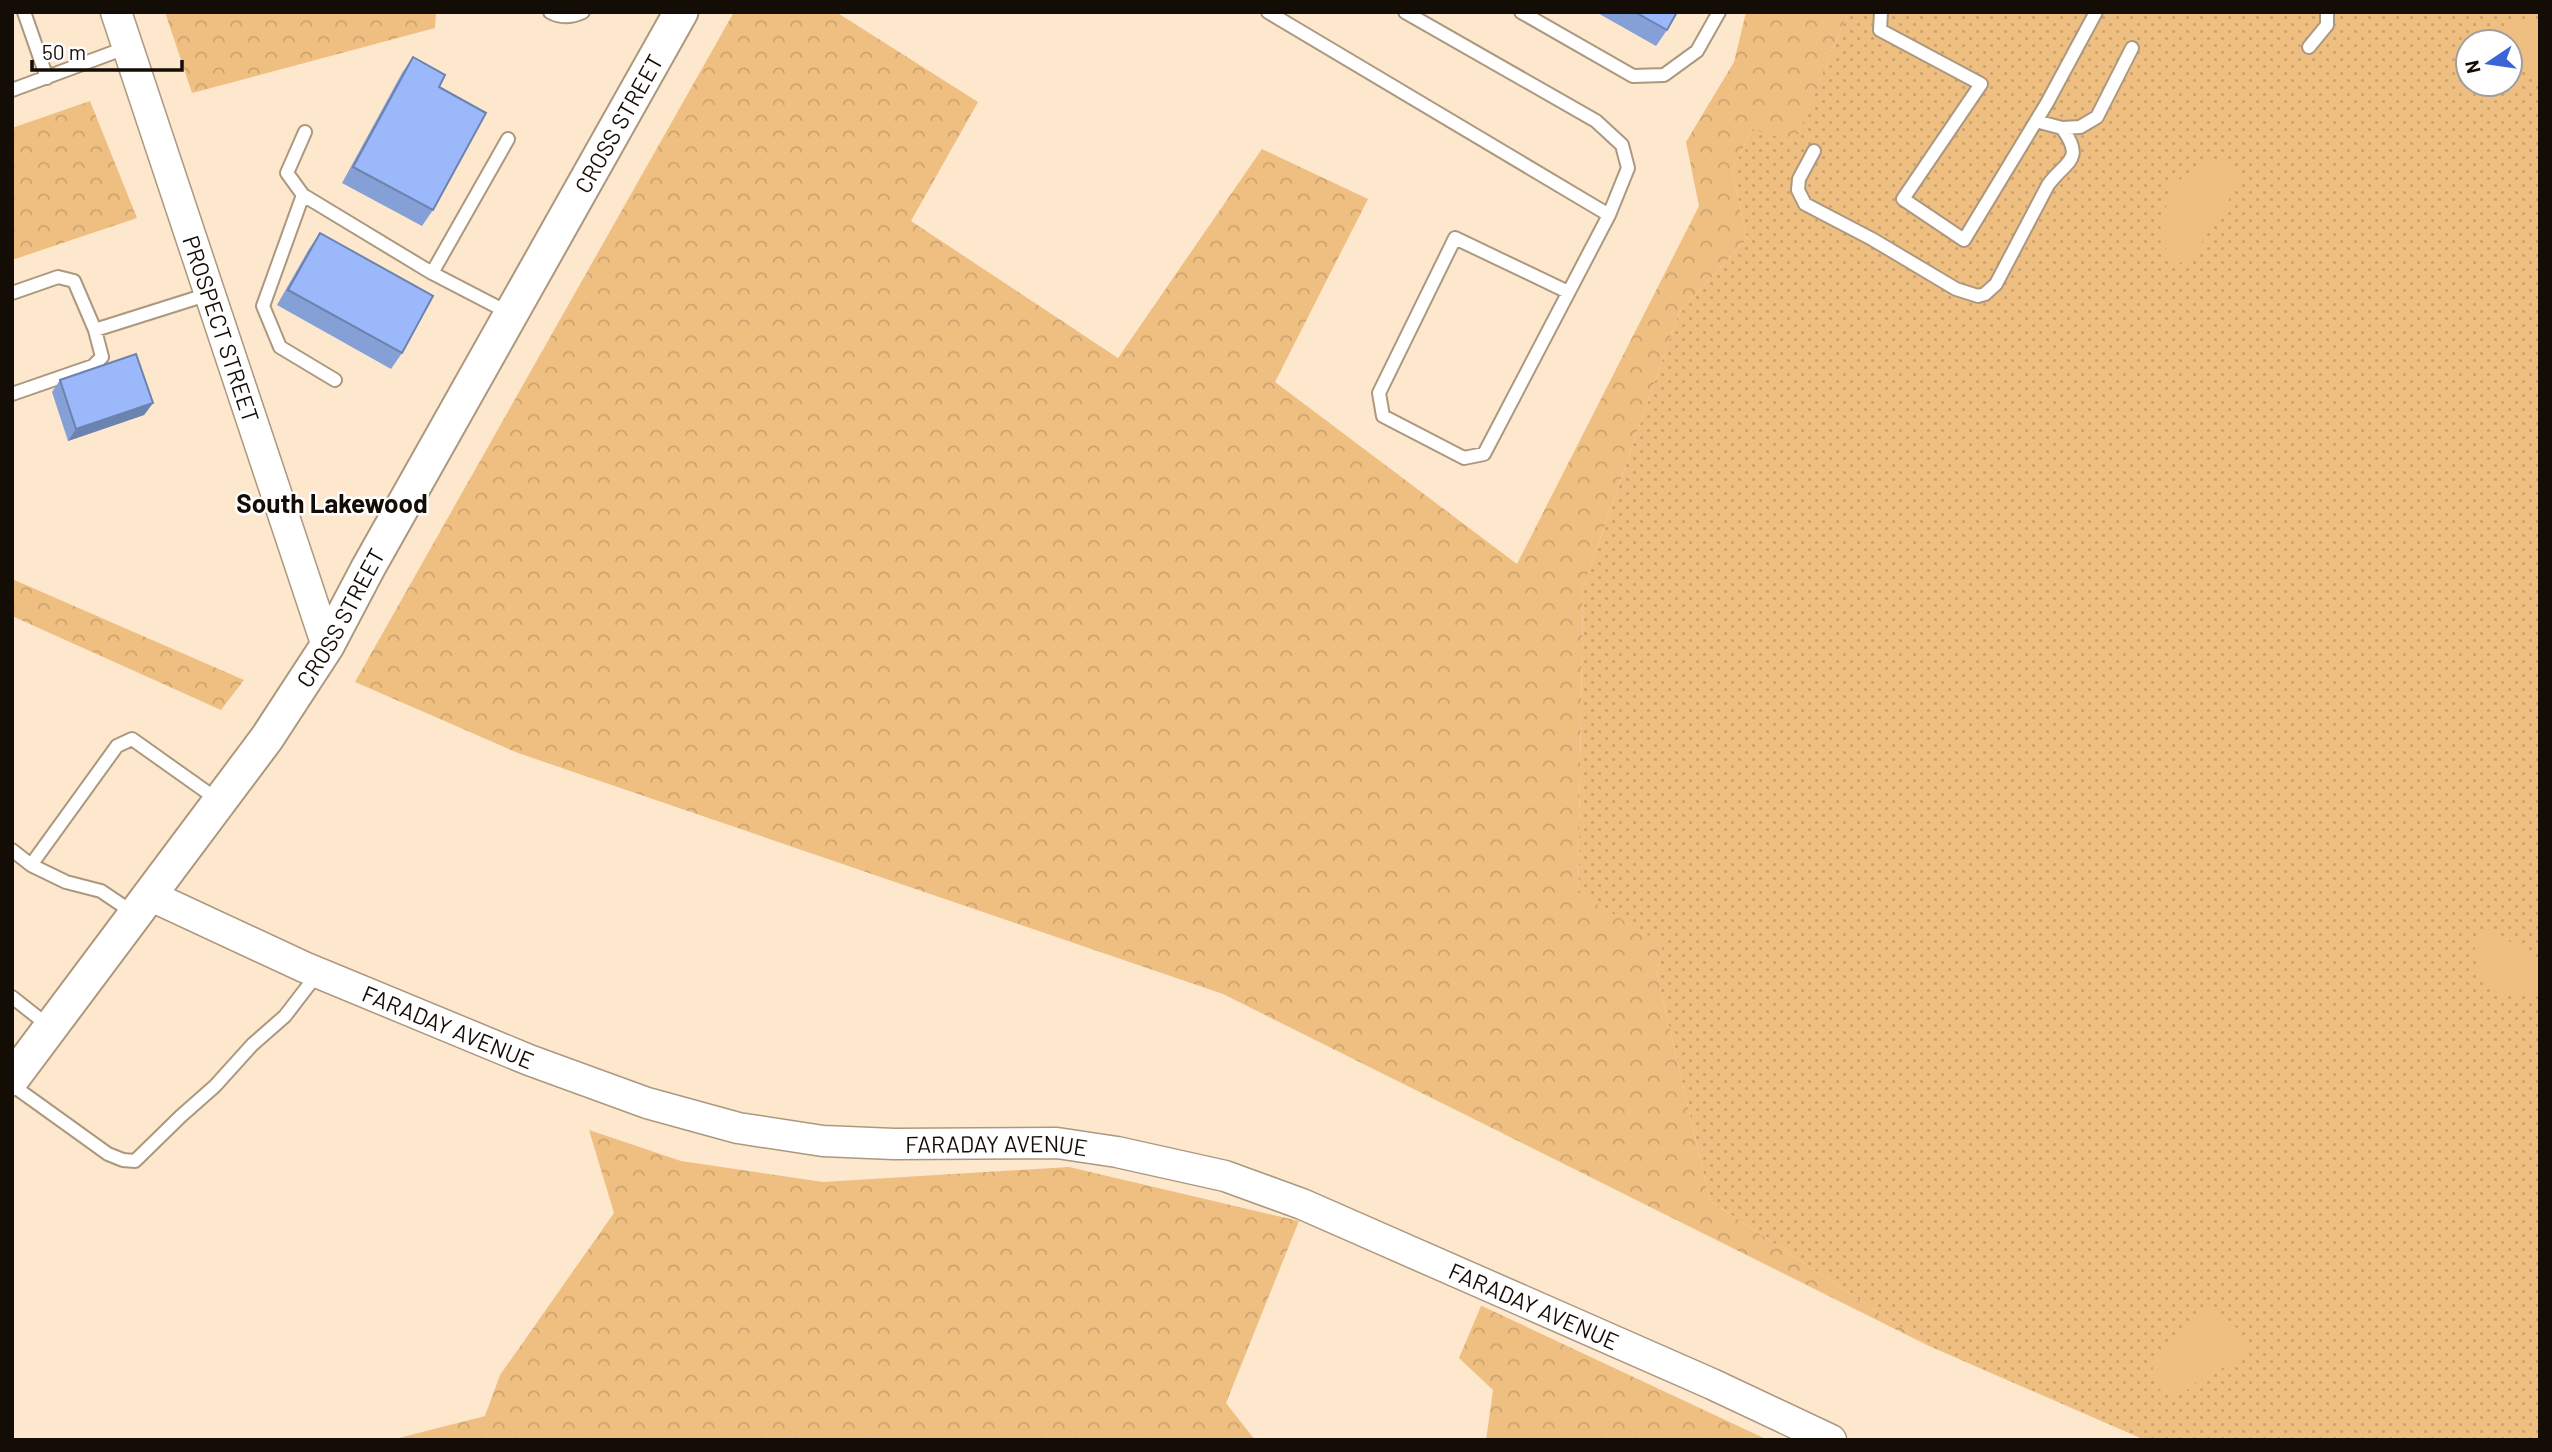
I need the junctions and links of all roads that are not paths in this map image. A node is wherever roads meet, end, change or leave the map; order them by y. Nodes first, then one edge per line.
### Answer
1 (24, 12) edge
2 (116, 12) edge
3 (550, 12) edge
4 (583, 12) edge
5 (681, 12) edge
6 (1268, 12) edge
7 (1405, 12) edge
8 (1521, 12) edge
9 (1719, 12) edge
10 (1881, 12) edge
11 (2096, 12) edge
12 (2327, 12) edge
13 (129, 47) junction
14 (2309, 47) dead end
15 (2132, 48) dead end
16 (47, 78) junction
17 (12, 90) edge
18 (2036, 121) junction
19 (2063, 128) junction
20 (305, 132) dead end
21 (509, 139) dead end
22 (1814, 151) dead end
23 (303, 195) junction
24 (1609, 215) junction
25 (432, 273) junction
26 (1568, 292) junction
27 (12, 293) edge
28 (209, 294) junction
29 (512, 314) junction
30 (95, 330) junction
31 (335, 380) dead end
32 (12, 394) edge
33 (327, 646) junction
34 (221, 802) junction
35 (12, 850) edge
36 (31, 865) junction
37 (142, 904) junction
38 (318, 973) junction
39 (12, 997) edge
40 (51, 1027) junction
41 (12, 1079) edge
42 (12, 1085) edge
43 (1831, 1440) edge

1 - 16 lane
2 - 13 street, PROSPECT STREET
3 - 4 lane
5 - 29 main road, CROSS STREET
6 - 24 lane
7 - 24 lane
8 - 9 lane
10 - 18 lane
11 - 18 lane
12 - 14 lane
13 - 16 lane
13 - 28 street, PROSPECT STREET
15 - 19 lane
16 - 17 lane
18 - 19 lane
19 - 22 lane
20 - 23 lane
21 - 25 lane
23 - 25 lane
23 - 31 lane
24 - 26 lane
25 - 29 lane
26 - 26 lane
27 - 30 lane
28 - 30 lane
28 - 33 street, PROSPECT STREET
29 - 33 main road, CROSS STREET
30 - 32 lane
33 - 34 main road, CROSS STREET
34 - 36 lane
34 - 37 main road, CROSS STREET
35 - 36 lane
36 - 37 lane
37 - 38 street, FARADAY AVENUE
37 - 40 main road, CROSS STREET
38 - 42 lane
38 - 43 street, FARADAY AVENUE
39 - 40 lane
40 - 41 main road, CROSS STREET

